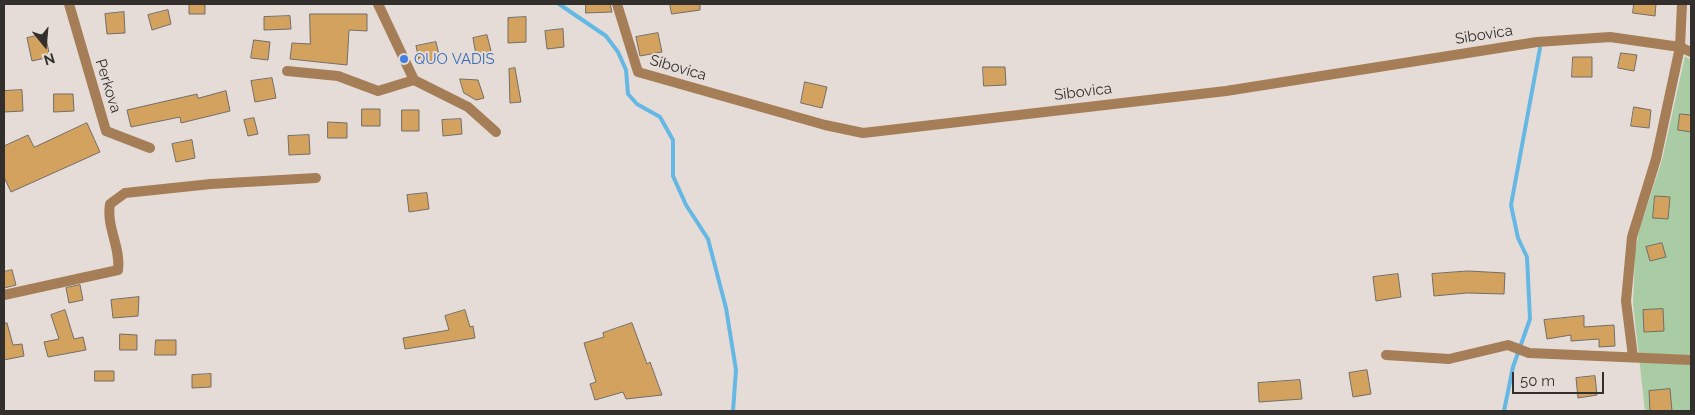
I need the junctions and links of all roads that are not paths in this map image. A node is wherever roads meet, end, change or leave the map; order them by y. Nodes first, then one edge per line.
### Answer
1 (69, 4) edge
2 (378, 4) edge
3 (617, 4) edge
4 (1682, 4) edge
5 (1680, 47) junction
6 (1691, 52) edge
7 (288, 71) dead end
8 (414, 80) junction
9 (496, 132) dead end
10 (150, 148) dead end
11 (316, 178) dead end
12 (4, 295) edge
13 (1386, 355) dead end
14 (1633, 357) junction
15 (1691, 360) edge

1 - 10 street, Perkova
2 - 8 street
3 - 5 street, Sibovica
4 - 5 street
5 - 6 street, Sibovica
5 - 14 street
7 - 8 street
8 - 9 street
11 - 12 street
13 - 14 street
14 - 15 street

